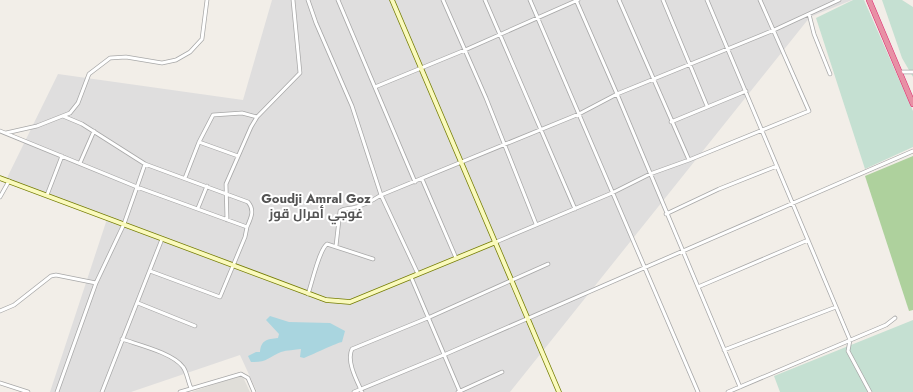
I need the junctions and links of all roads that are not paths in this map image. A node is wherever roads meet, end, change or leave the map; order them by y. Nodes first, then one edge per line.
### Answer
1 (207, 0) edge
2 (293, 0) edge
3 (308, 0) edge
4 (338, 0) edge
5 (392, 0) edge
6 (443, 0) edge
7 (485, 0) edge
8 (530, 0) edge
9 (577, 0) edge
10 (619, 0) edge
11 (663, 0) edge
12 (707, 0) edge
13 (760, 0) edge
14 (837, 0) edge
15 (869, 0) edge
16 (809, 14) junction
17 (538, 18) junction
18 (774, 30) junction
19 (499, 36) junction
20 (728, 49) junction
21 (465, 50) junction
22 (689, 64) junction
23 (421, 67) junction
24 (899, 72) junction
25 (913, 72) edge
26 (830, 74) dead end
27 (653, 79) junction
28 (375, 86) junction
29 (746, 91) junction
30 (618, 94) junction
31 (913, 104) edge
32 (707, 106) junction
33 (579, 114) junction
34 (63, 116) junction
35 (256, 117) junction
36 (671, 122) junction
37 (541, 129) junction
38 (762, 130) junction
39 (94, 131) junction
40 (0, 132) edge
41 (200, 142) junction
42 (504, 145) junction
43 (913, 151) edge
44 (62, 156) junction
45 (238, 156) junction
46 (689, 160) junction
47 (80, 163) junction
48 (462, 163) junction
49 (145, 164) junction
50 (777, 166) junction
51 (650, 174) junction
52 (0, 178) edge
53 (185, 178) junction
54 (422, 179) junction
55 (9, 181) junction
56 (415, 182) junction
57 (207, 186) junction
58 (137, 187) junction
59 (226, 192) junction
60 (612, 192) junction
61 (47, 195) junction
62 (381, 195) junction
63 (0, 197) edge
64 (793, 204) junction
65 (198, 208) junction
66 (575, 209) junction
67 (666, 214) junction
68 (227, 220) junction
69 (124, 224) junction
70 (536, 224) junction
71 (247, 227) junction
72 (162, 239) junction
73 (808, 240) junction
74 (496, 242) junction
75 (336, 246) junction
76 (682, 252) junction
77 (456, 258) junction
78 (373, 259) dead end
79 (548, 264) dead end
80 (233, 266) junction
81 (643, 268) junction
82 (150, 271) junction
83 (418, 274) junction
84 (411, 277) junction
85 (512, 280) junction
86 (96, 283) junction
87 (698, 286) junction
88 (308, 294) junction
89 (138, 303) junction
90 (836, 307) junction
91 (0, 311) edge
92 (430, 317) junction
93 (528, 318) junction
94 (895, 318) dead end
95 (195, 326) dead end
96 (122, 340) junction
97 (850, 340) junction
98 (724, 350) junction
99 (446, 354) junction
100 (502, 372) dead end
101 (0, 383) edge
102 (740, 387) junction
103 (191, 388) junction
104 (362, 391) edge
105 (28, 392) edge
106 (57, 392) edge
107 (102, 392) edge
108 (180, 392) edge
109 (254, 392) edge
110 (354, 392) edge
111 (460, 392) edge
112 (558, 392) edge
113 (698, 392) edge
114 (728, 392) edge
115 (870, 392) edge

1 - 34 street
2 - 35 street
3 - 62 street
4 - 28 street
5 - 23 street
6 - 21 street
7 - 19 street
8 - 17 street
9 - 17 street
9 - 30 street
10 - 27 street
11 - 22 street
12 - 20 street
13 - 18 street
14 - 16 street
15 - 24 highway
16 - 18 street
16 - 26 street
17 - 19 street
17 - 33 street
18 - 20 street
18 - 38 street
19 - 21 street
19 - 37 street
20 - 22 street
20 - 29 street
21 - 23 street
21 - 42 street
22 - 27 street
22 - 32 street
23 - 28 street
23 - 48 street
24 - 25 street
24 - 31 highway
27 - 30 street
27 - 36 street
28 - 56 street
29 - 32 street
29 - 38 street
30 - 33 street
30 - 51 street
32 - 36 street
33 - 37 street
33 - 60 street
34 - 39 street
34 - 40 street
35 - 41 street
35 - 45 street
36 - 46 street
37 - 42 street
37 - 66 street
38 - 46 street
38 - 50 street
39 - 47 street
39 - 49 street
40 - 44 street
41 - 45 street
41 - 53 street
42 - 48 street
42 - 70 street
43 - 64 street
44 - 47 street
44 - 61 street
45 - 59 street
46 - 51 street
47 - 58 street
48 - 54 street
48 - 74 street
49 - 53 street
49 - 58 street
50 - 64 street
50 - 67 street
51 - 60 street
51 - 67 street
52 - 55 street
53 - 57 street
54 - 56 street
54 - 77 street
55 - 61 street
55 - 63 street
56 - 62 street
57 - 59 street
57 - 65 street
58 - 65 street
58 - 69 street
59 - 68 street
59 - 71 street
60 - 66 street
60 - 81 street
61 - 69 street
62 - 75 street
62 - 83 street
64 - 73 street
64 - 76 street
65 - 68 street
66 - 70 street
67 - 76 street
68 - 71 street
69 - 72 street
69 - 86 street
70 - 74 street
71 - 80 street
72 - 80 street
72 - 82 street
73 - 87 street
73 - 90 street
74 - 77 street
74 - 85 street
75 - 78 street
75 - 88 street
76 - 81 street
76 - 87 street
77 - 83 street
79 - 85 street
80 - 82 street
80 - 88 street
81 - 93 street
81 - 113 street
82 - 89 street
83 - 84 street
84 - 88 street
84 - 92 street
85 - 92 street
85 - 93 street
86 - 91 street
86 - 106 street
87 - 98 street
89 - 95 street
89 - 96 street
90 - 97 street
90 - 98 street
92 - 99 street
92 - 104 street
93 - 99 street
93 - 112 street
94 - 97 street
96 - 103 street
96 - 107 street
97 - 102 street
97 - 115 street
98 - 102 street
99 - 104 street
99 - 111 street
100 - 111 street
101 - 105 street
102 - 114 street
103 - 108 street
103 - 109 street
104 - 110 street

